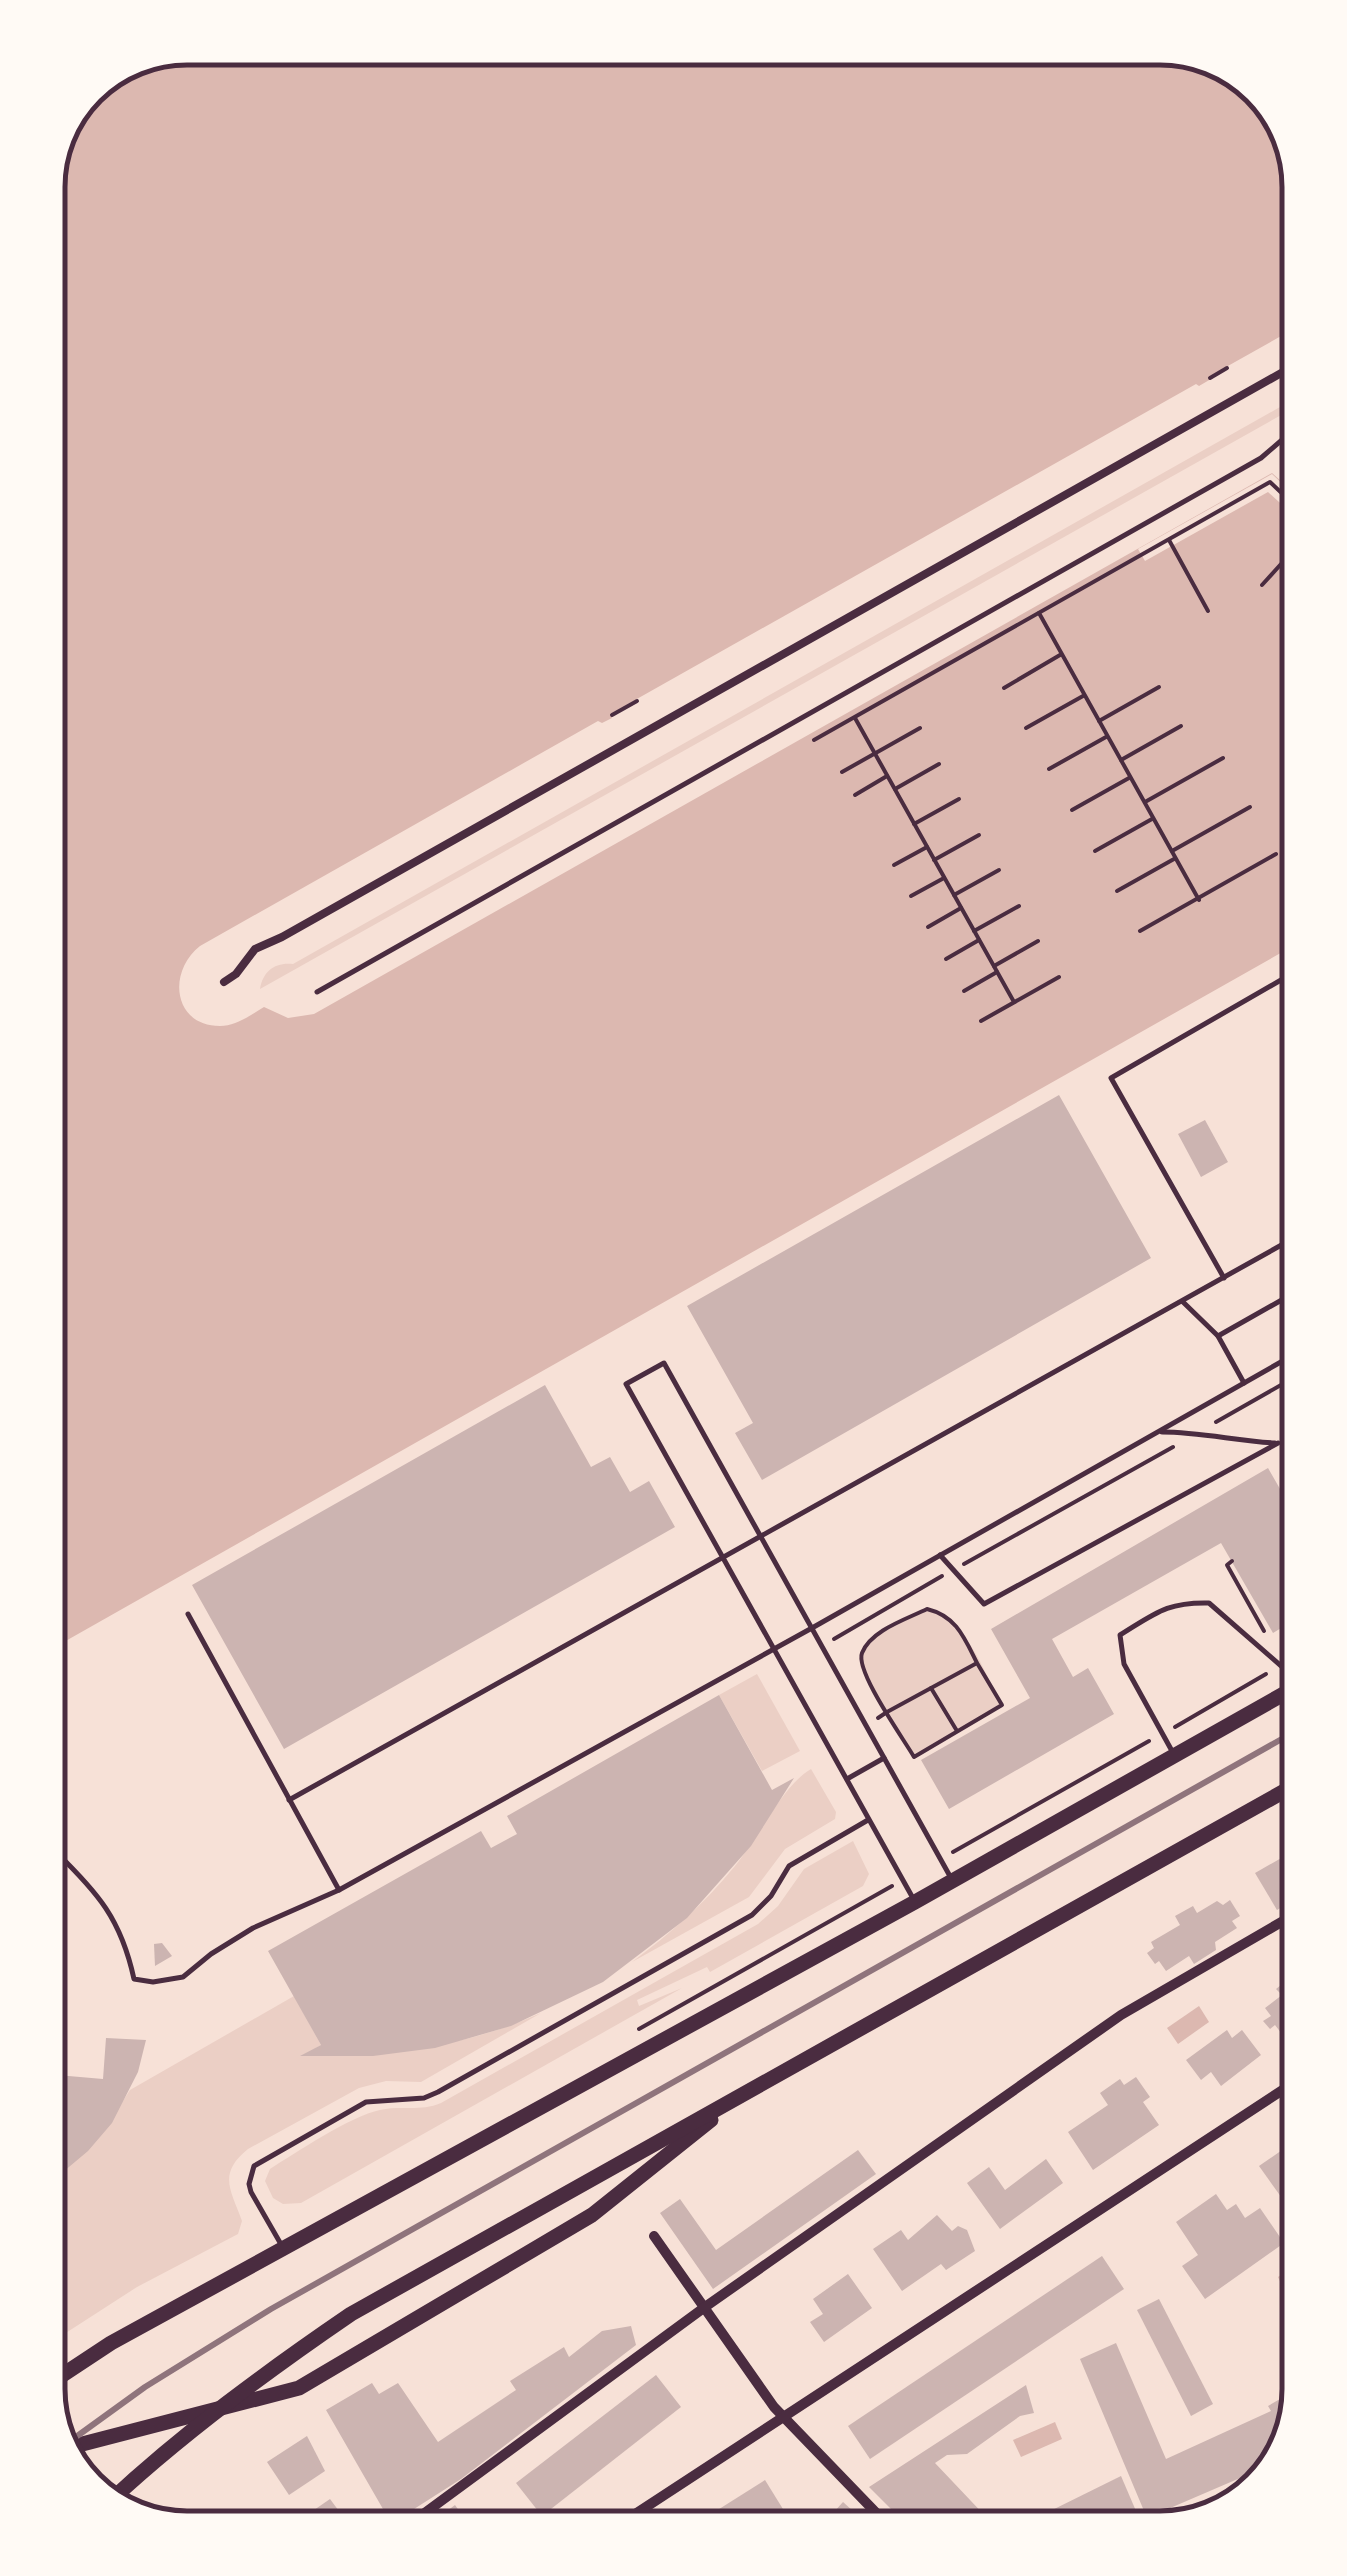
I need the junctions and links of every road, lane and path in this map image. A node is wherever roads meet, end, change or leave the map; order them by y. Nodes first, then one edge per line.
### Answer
1 (1227, 368) dead end
2 (1282, 373) edge
3 (1210, 378) dead end
4 (1282, 442) edge
5 (1282, 493) edge
6 (1168, 540) junction
7 (1282, 563) edge
8 (1262, 585) dead end
9 (1208, 611) dead end
10 (1039, 613) junction
11 (1062, 654) dead end
12 (1159, 686) dead end
13 (1004, 688) dead end
14 (1085, 696) dead end
15 (637, 701) dead end
16 (612, 715) dead end
17 (854, 717) junction
18 (1099, 720) dead end
19 (1181, 726) dead end
20 (920, 728) dead end
21 (1026, 728) dead end
22 (1108, 736) dead end
23 (814, 740) dead end
24 (875, 754) junction
25 (1222, 758) dead end
26 (1121, 760) dead end
27 (940, 764) dead end
28 (1049, 769) dead end
29 (842, 772) dead end
30 (887, 776) junction
31 (1130, 777) dead end
32 (895, 789) junction
33 (854, 795) dead end
34 (959, 799) dead end
35 (1145, 802) dead end
36 (1250, 807) dead end
37 (1072, 810) dead end
38 (1154, 818) dead end
39 (914, 824) junction
40 (979, 835) dead end
41 (927, 847) junction
42 (1172, 850) dead end
43 (1095, 851) dead end
44 (1276, 854) dead end
45 (1176, 858) dead end
46 (934, 860) junction
47 (894, 866) dead end
48 (998, 870) dead end
49 (944, 878) junction
50 (1117, 891) dead end
51 (954, 895) junction
52 (911, 896) dead end
53 (1200, 900) dead end
54 (1019, 906) dead end
55 (961, 908) junction
56 (928, 927) dead end
57 (974, 931) junction
58 (1140, 931) dead end
59 (979, 940) junction
60 (1038, 941) dead end
61 (946, 959) dead end
62 (994, 966) junction
63 (997, 972) junction
64 (1058, 977) dead end
65 (1282, 980) edge
66 (224, 982) dead end
67 (964, 991) dead end
68 (317, 992) dead end
69 (1014, 1002) junction
70 (981, 1021) dead end
71 (1282, 1245) edge
72 (1224, 1278) junction
73 (1282, 1299) edge
74 (1183, 1302) junction
75 (1218, 1336) junction
76 (1282, 1361) edge
77 (1244, 1383) junction
78 (1158, 1432) junction
79 (761, 1536) junction
80 (940, 1555) junction
81 (723, 1558) junction
82 (1232, 1561) dead end
83 (188, 1614) dead end
84 (812, 1628) junction
85 (1269, 1638) dead end
86 (1277, 1645) dead end
87 (774, 1649) junction
88 (1282, 1650) edge
89 (977, 1663) junction
90 (1282, 1664) edge
91 (1278, 1666) junction
92 (1282, 1670) edge
93 (930, 1688) junction
94 (1282, 1691) edge
95 (887, 1712) junction
96 (865, 1725) junction
97 (957, 1732) junction
98 (1162, 1734) junction
99 (1174, 1756) junction
100 (884, 1758) junction
101 (846, 1779) junction
102 (1282, 1792) edge
103 (289, 1800) junction
104 (868, 1820) junction
105 (941, 1858) junction
106 (65, 1861) edge
107 (952, 1881) junction
108 (339, 1890) junction
109 (915, 1902) junction
110 (1282, 1922) edge
111 (1282, 2090) edge
112 (747, 2092) junction
113 (654, 2236) dead end
114 (283, 2248) junction
115 (704, 2307) junction
116 (65, 2373) edge
117 (784, 2417) junction
118 (78, 2445) edge
119 (121, 2492) edge
120 (426, 2511) edge
121 (640, 2511) edge
122 (874, 2511) edge

1 - 3 path
2 - 66 street
4 - 68 lane
5 - 6 path
6 - 9 path
6 - 10 path
7 - 8 path
10 - 17 path
10 - 53 path
11 - 13 path
12 - 18 path
14 - 21 path
15 - 16 path
17 - 23 path
17 - 24 path
19 - 26 path
20 - 24 path
22 - 28 path
24 - 29 path
24 - 30 path
25 - 35 path
27 - 32 path
30 - 32 path
30 - 33 path
31 - 37 path
32 - 39 path
34 - 39 path
36 - 42 path
38 - 43 path
39 - 41 path
40 - 46 path
41 - 46 path
41 - 47 path
44 - 58 path
45 - 50 path
46 - 49 path
48 - 51 path
49 - 51 path
49 - 52 path
51 - 55 path
54 - 57 path
55 - 56 path
55 - 57 path
57 - 59 path
59 - 61 path
59 - 62 path
60 - 62 path
62 - 63 path
63 - 67 path
63 - 69 path
64 - 69 path
65 - 72 lane
69 - 70 path
71 - 72 lane
72 - 74 lane
73 - 75 lane
74 - 75 lane
74 - 79 lane
75 - 77 lane
76 - 77 lane
77 - 78 lane
78 - 80 lane
78 - 80 lane
79 - 81 lane
79 - 81 lane
79 - 84 lane
80 - 84 lane
81 - 87 lane
81 - 103 lane
82 - 85 path
83 - 103 lane
84 - 87 lane
84 - 96 lane
86 - 88 path
87 - 101 lane
87 - 108 lane
89 - 93 path
89 - 95 path
89 - 97 path
90 - 91 path
91 - 92 lane
91 - 98 path
91 - 98 lane
93 - 95 path
93 - 97 path
94 - 99 main road
95 - 96 path
95 - 97 path
96 - 100 lane
98 - 99 lane
98 - 105 path
99 - 107 main road
100 - 101 lane
100 - 105 lane
101 - 104 lane
102 - 112 main road
103 - 108 lane
104 - 109 lane
104 - 114 lane
105 - 107 lane
106 - 108 lane
107 - 109 main road
109 - 114 main road
110 - 115 street
111 - 117 street
112 - 118 main road
112 - 119 main road
113 - 115 street
114 - 116 main road
115 - 117 street
115 - 120 street
117 - 121 street
117 - 122 street

